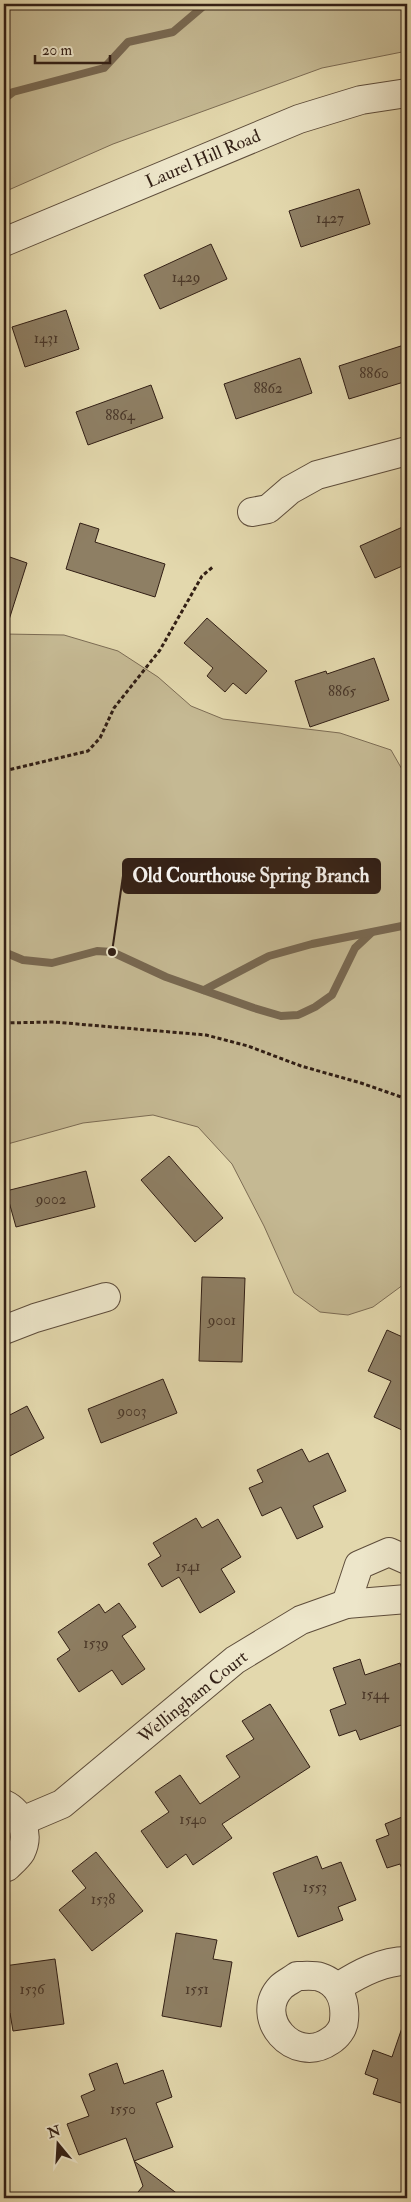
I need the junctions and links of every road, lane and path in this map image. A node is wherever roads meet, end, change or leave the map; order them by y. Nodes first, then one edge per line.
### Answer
1 (407, 93) edge
2 (4, 242) edge
3 (407, 451) edge
4 (252, 512) dead end
5 (214, 566) dead end
6 (4, 772) edge
7 (4, 1023) edge
8 (407, 1099) edge
9 (106, 1297) dead end
10 (4, 1330) edge
11 (407, 1560) edge
12 (407, 1599) edge
13 (346, 1604) junction
14 (13, 1813) edge
15 (4, 1868) edge
16 (407, 1961) edge
17 (338, 1987) dead end

1 - 2 street, Laurel Hill Road
3 - 4 street
5 - 6 path
7 - 8 path
9 - 10 street
11 - 13 street
12 - 13 street, Wellingham Court
13 - 14 street, Wellingham Court
14 - 15 street, Wellingham Court
16 - 17 street

